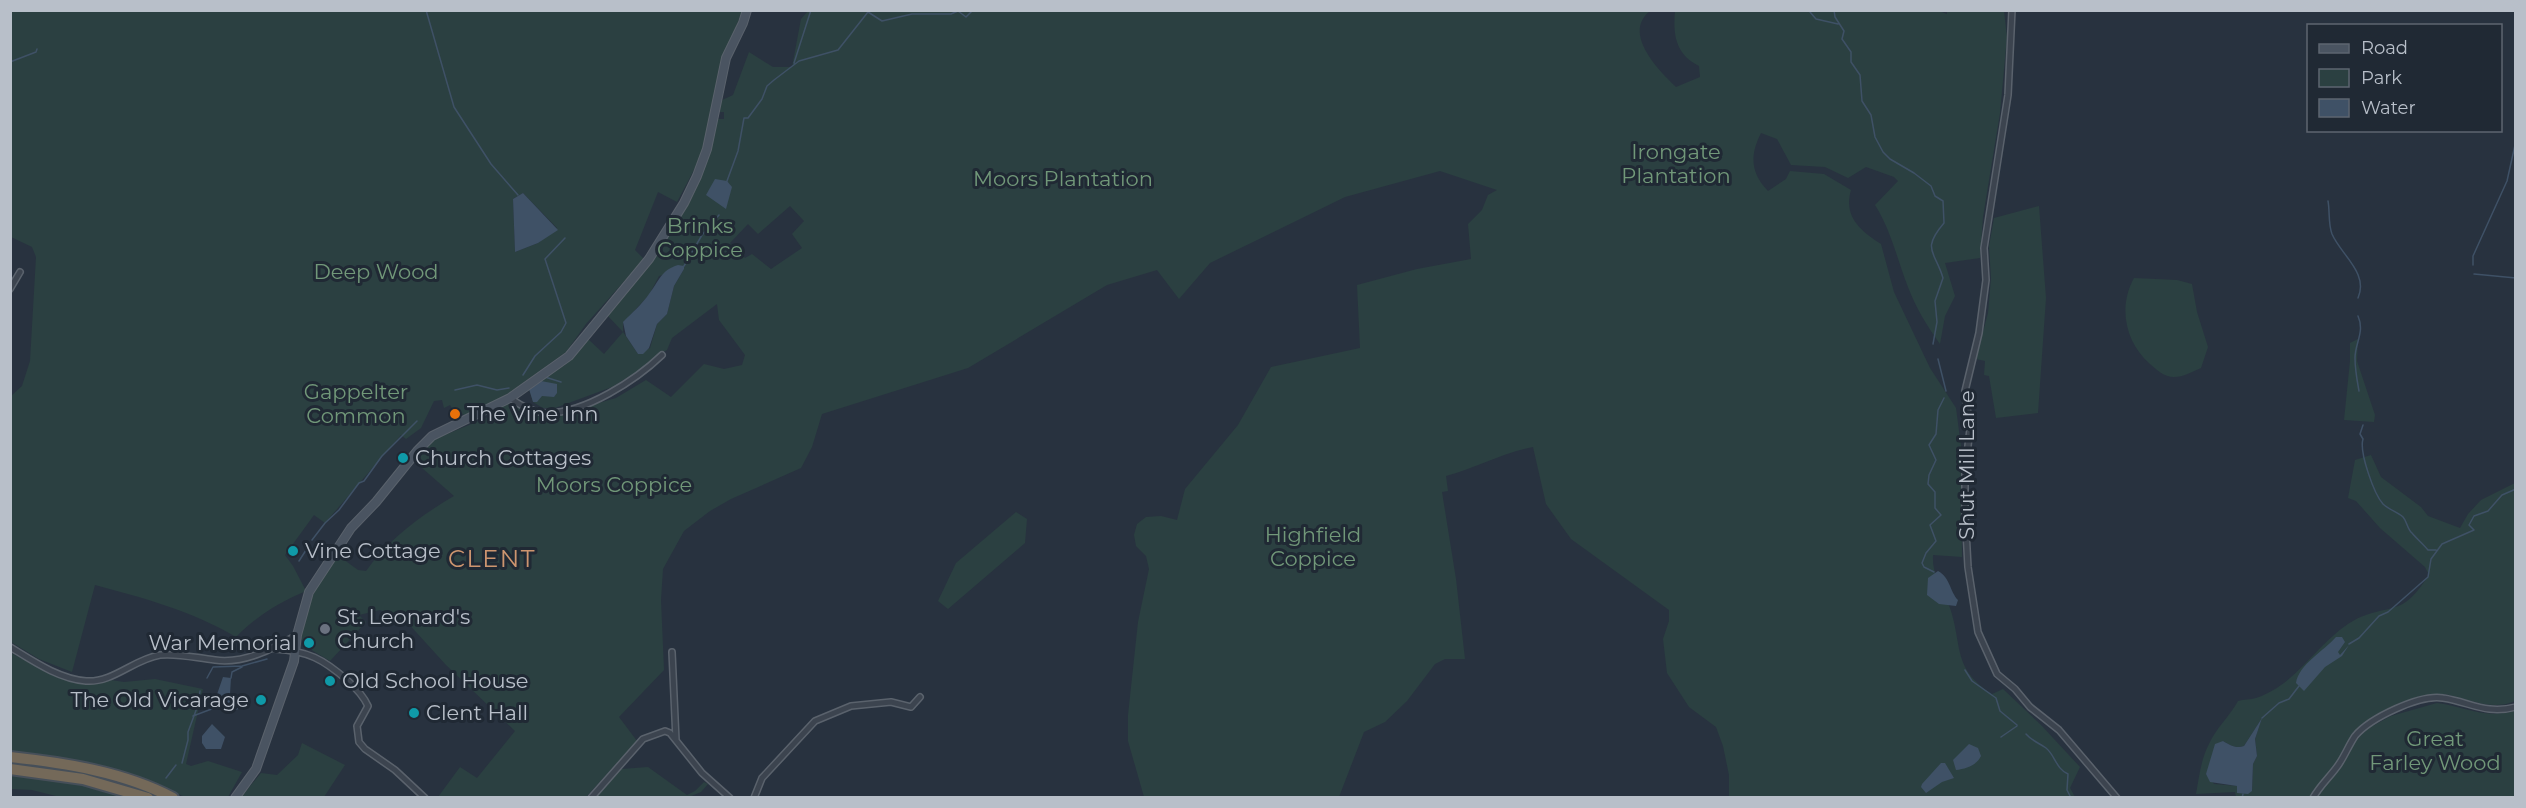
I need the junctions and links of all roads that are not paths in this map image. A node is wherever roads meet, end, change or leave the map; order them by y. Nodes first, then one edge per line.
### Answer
1 (747, 10) edge
2 (2012, 10) edge
3 (20, 272) dead end
4 (10, 289) edge
5 (662, 355) dead end
6 (510, 398) junction
7 (297, 635) junction
8 (10, 647) edge
9 (273, 649) junction
10 (672, 652) dead end
11 (296, 653) junction
12 (920, 697) dead end
13 (2516, 707) edge
14 (676, 742) junction
15 (10, 757) edge
16 (10, 769) edge
17 (148, 798) edge
18 (173, 798) edge
19 (236, 798) edge
20 (425, 798) edge
21 (591, 798) edge
22 (730, 798) edge
23 (754, 798) edge
24 (2117, 798) edge
25 (2313, 798) edge

1 - 6 street
2 - 24 street, Shut Mill Lane
3 - 4 street
5 - 6 street
6 - 7 street
7 - 9 street
7 - 11 street
8 - 9 street
9 - 11 street
10 - 14 street
11 - 19 street
11 - 20 street
12 - 23 street
13 - 25 street
14 - 21 street
14 - 22 street
15 - 18 highway
16 - 17 highway

